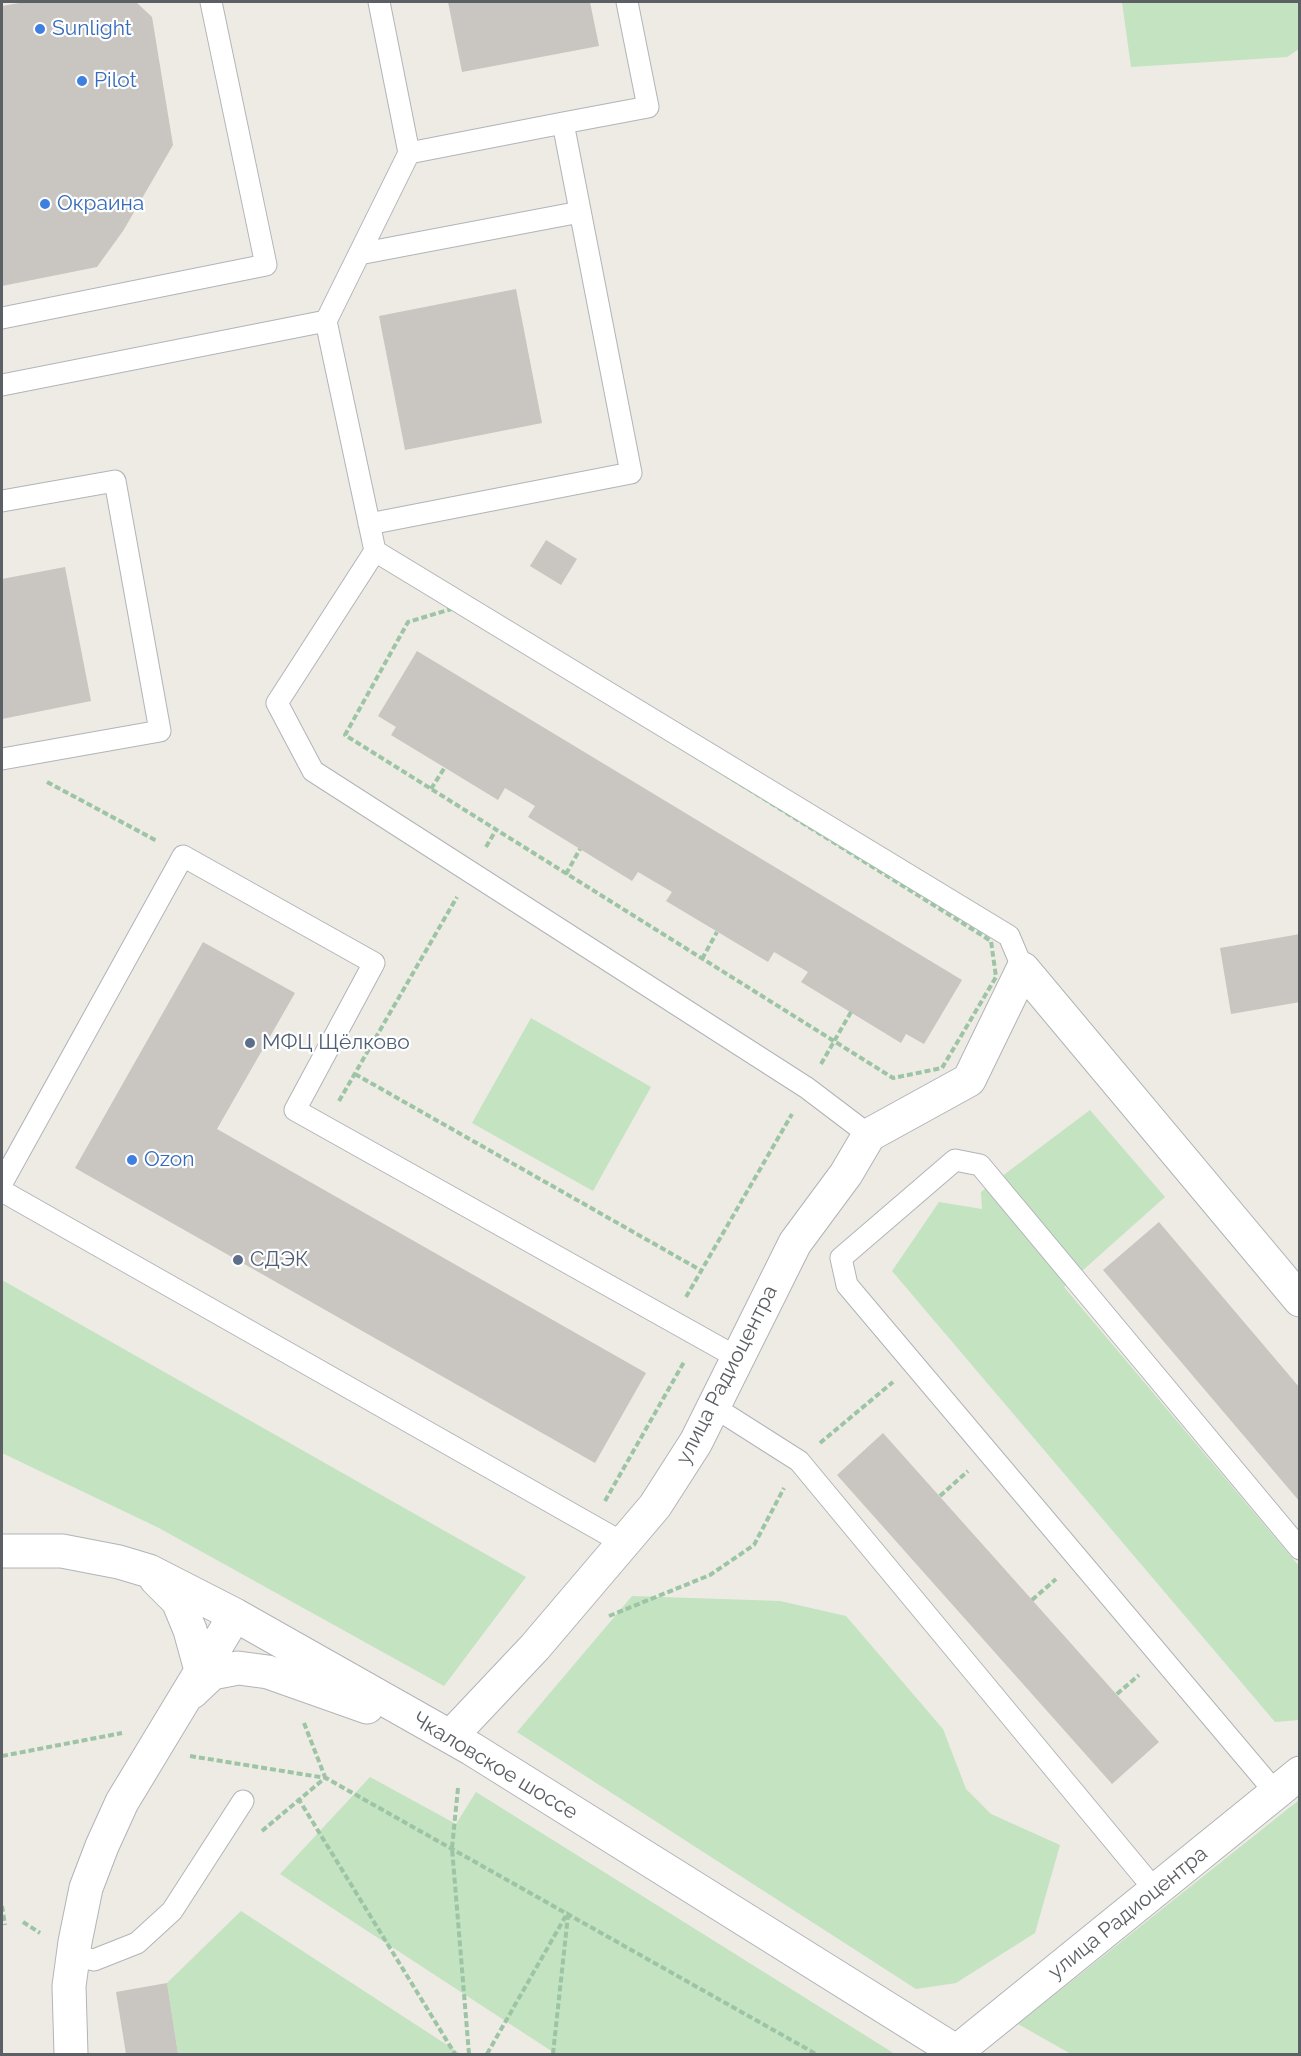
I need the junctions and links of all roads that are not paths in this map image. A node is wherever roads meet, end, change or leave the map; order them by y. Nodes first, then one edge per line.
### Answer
1 (211, 2) edge
2 (380, 2) edge
3 (627, 2) edge
4 (563, 123) junction
5 (409, 153) junction
6 (580, 212) junction
7 (359, 254) junction
8 (2, 318) edge
9 (326, 321) junction
10 (2, 385) edge
11 (2, 501) edge
12 (369, 524) junction
13 (375, 551) junction
14 (3, 759) edge
15 (1023, 969) junction
16 (869, 1135) junction
17 (2, 1183) edge
18 (2, 1191) edge
19 (1299, 1300) edge
20 (738, 1358) junction
21 (714, 1407) junction
22 (623, 1543) junction
23 (1299, 1549) edge
24 (17, 1551) edge
25 (2, 1564) edge
26 (149, 1571) junction
27 (235, 1615) junction
28 (201, 1670) junction
29 (183, 1701) junction
30 (451, 1736) junction
31 (1288, 1783) edge
32 (243, 1801) dead end
33 (1155, 1890) junction
34 (73, 1956) junction
35 (952, 2052) edge
36 (71, 2055) edge

1 - 8 lane
2 - 5 lane
3 - 4 lane
4 - 5 lane
4 - 6 lane
5 - 7 lane
6 - 7 lane
6 - 12 lane
7 - 9 lane
9 - 10 lane
9 - 12 lane
11 - 14 lane
12 - 13 lane
13 - 15 lane
13 - 16 lane
15 - 16 street
15 - 19 street
16 - 20 street, улица Радиоцентра
17 - 20 lane
18 - 22 lane
20 - 21 street, улица Радиоцентра
21 - 22 street, улица Радиоцентра
21 - 33 lane
22 - 30 street, улица Радиоцентра
23 - 31 lane
24 - 25 street
24 - 26 street, Чкаловское шоссе
26 - 27 street, Чкаловское шоссе
26 - 28 street
27 - 28 street
27 - 30 street, Чкаловское шоссе
28 - 29 street
29 - 30 street
29 - 34 street
30 - 35 street, Чкаловское шоссе
31 - 33 street, улица Радиоцентра
32 - 34 lane
33 - 35 street, улица Радиоцентра
34 - 36 street

